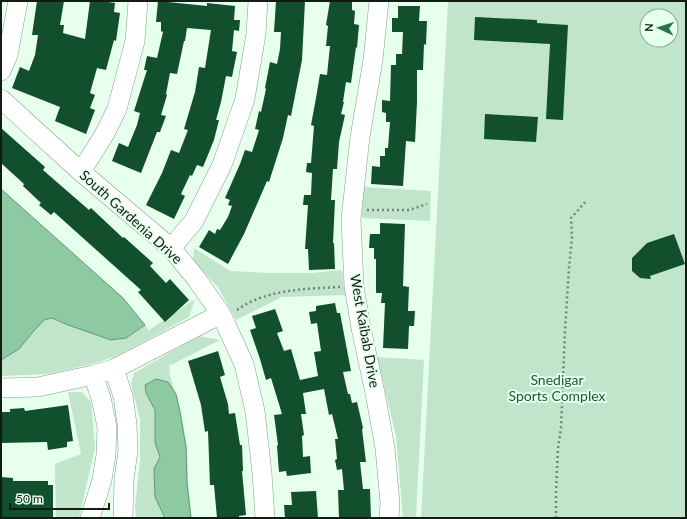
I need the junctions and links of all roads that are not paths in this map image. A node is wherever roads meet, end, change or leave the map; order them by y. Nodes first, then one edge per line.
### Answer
1 (18, 1) edge
2 (138, 1) edge
3 (258, 1) edge
4 (379, 1) edge
5 (1, 71) edge
6 (1, 99) edge
7 (80, 171) junction
8 (170, 248) junction
9 (222, 317) junction
10 (114, 369) junction
11 (93, 375) junction
12 (1, 388) edge
13 (90, 518) edge
14 (123, 518) edge
15 (265, 518) edge
16 (389, 518) edge

1 - 5 street
2 - 7 street
3 - 8 street
4 - 16 street, West Kaibab Drive
6 - 7 street, South Gardenia Drive
7 - 8 street, South Gardenia Drive
8 - 9 street, South Gardenia Drive
9 - 10 street
9 - 15 street, South Gardenia Drive
10 - 11 street
10 - 14 street
11 - 12 street
11 - 13 street

